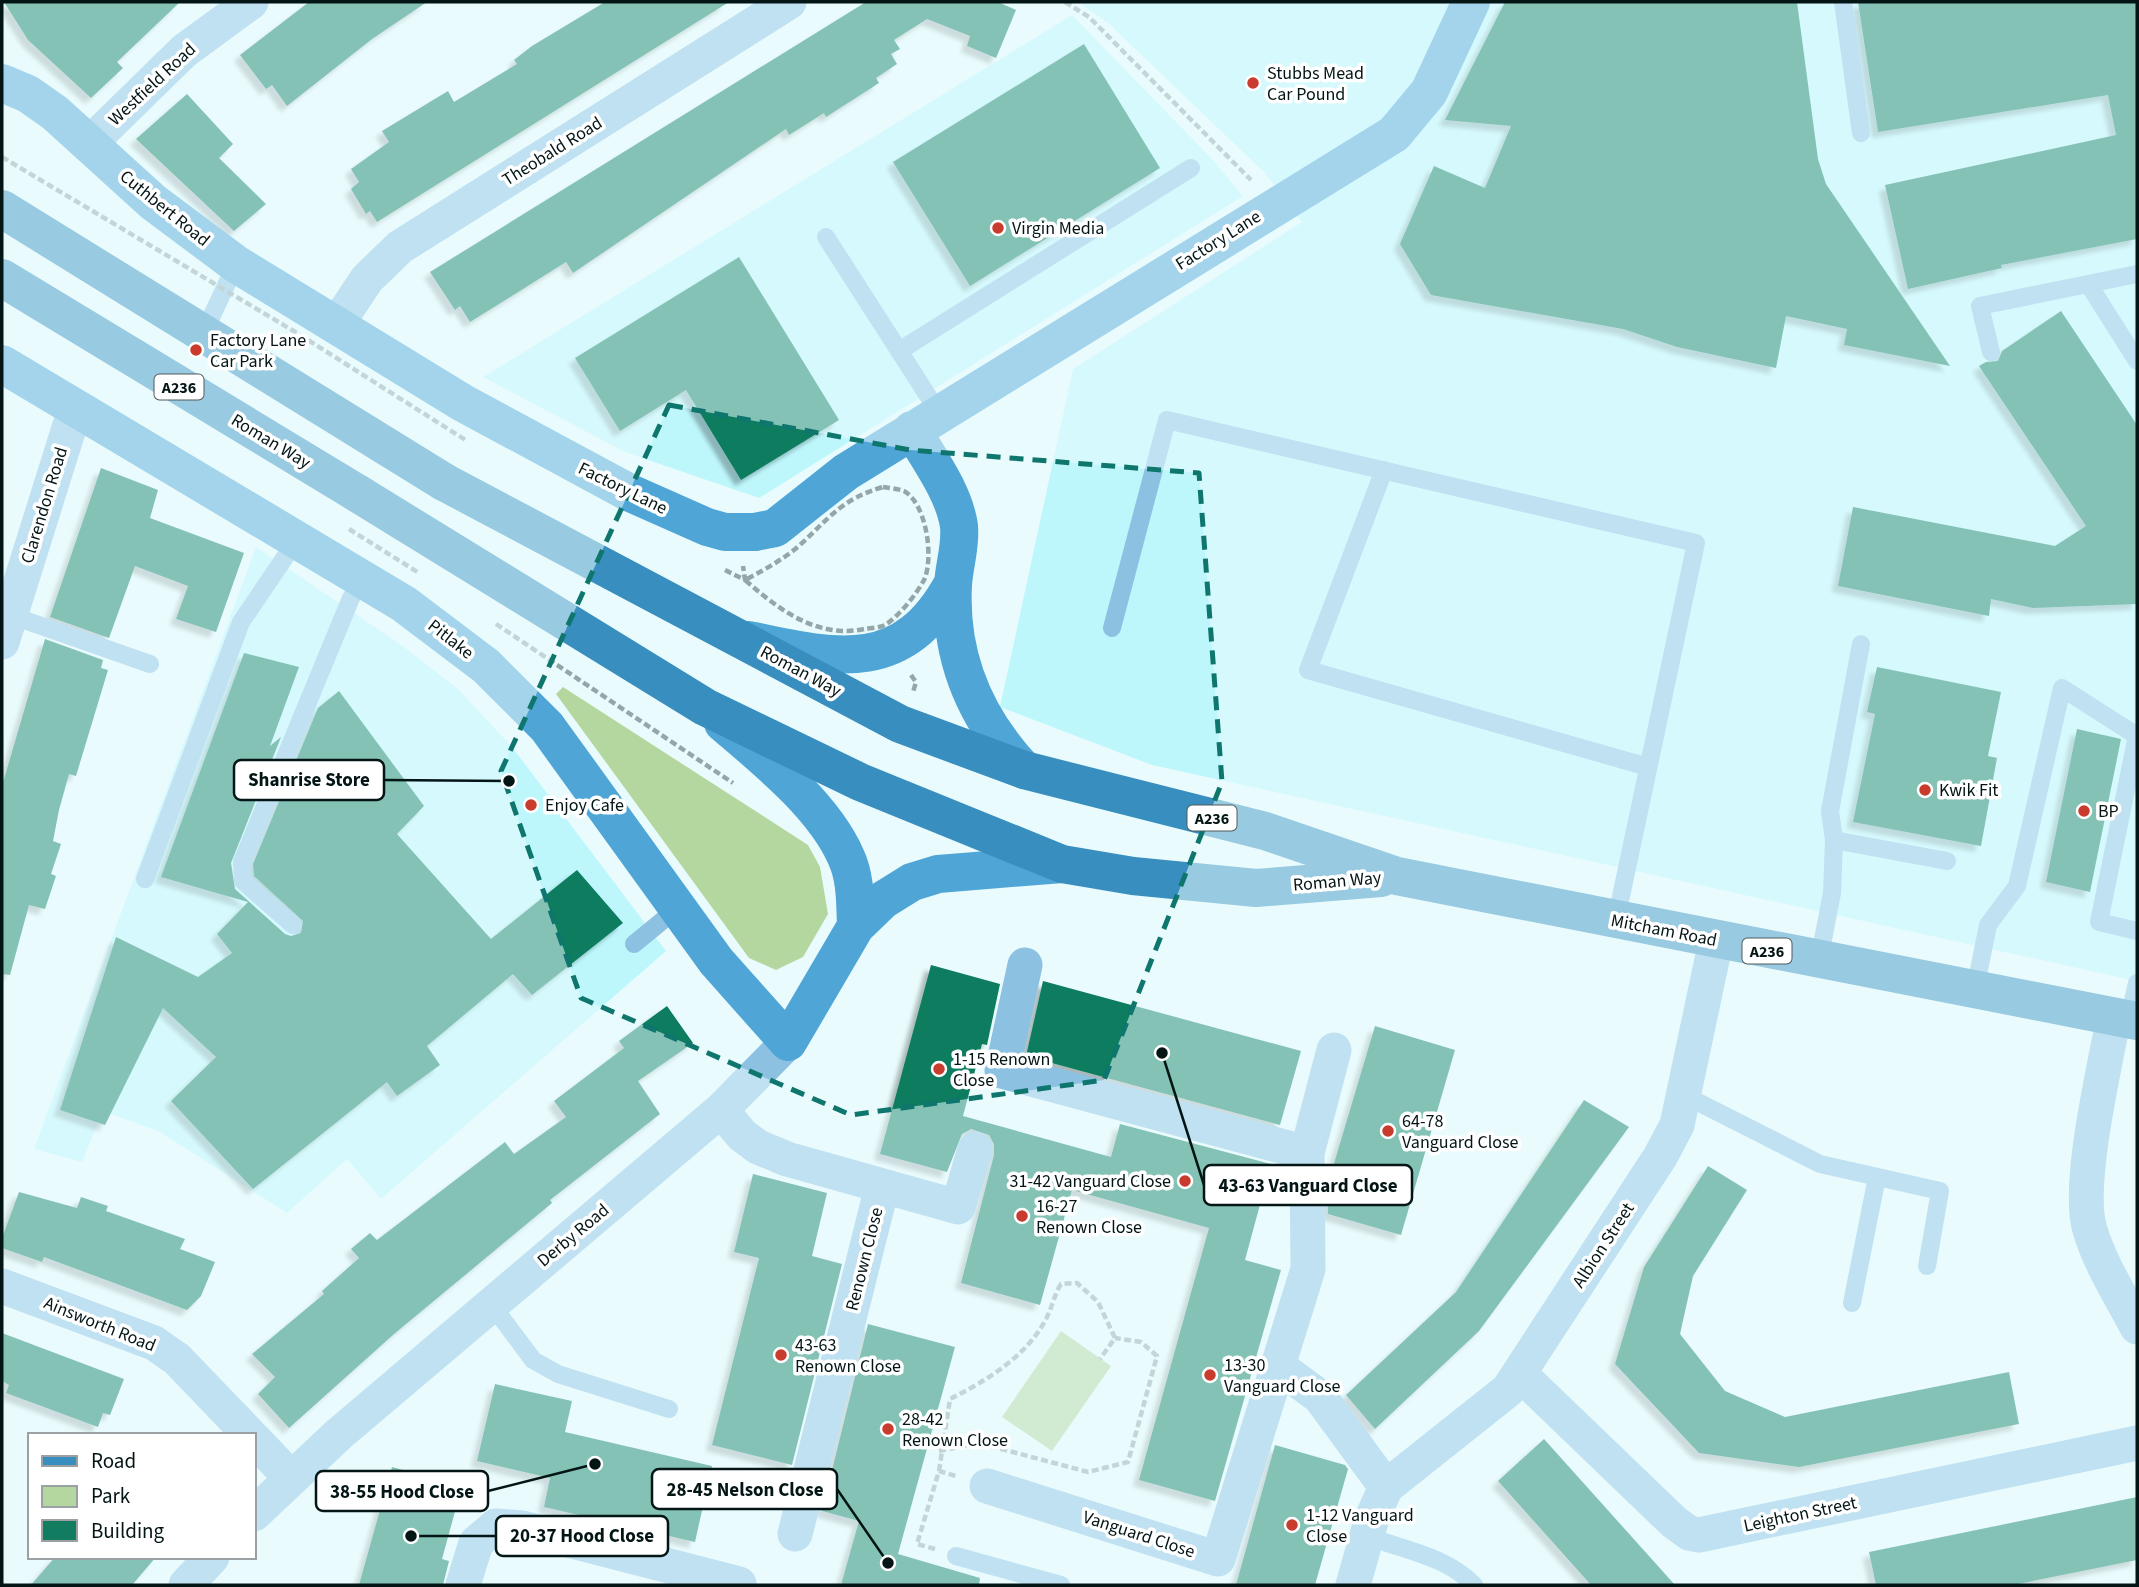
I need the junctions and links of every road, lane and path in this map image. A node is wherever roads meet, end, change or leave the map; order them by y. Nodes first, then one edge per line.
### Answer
1 (251, 2) edge
2 (789, 2) edge
3 (1065, 2) edge
4 (1471, 2) edge
5 (1843, 2) edge
6 (2, 83) edge
7 (1861, 132) dead end
8 (89, 144) junction
9 (2, 157) edge
10 (1191, 168) dead end
11 (2, 209) edge
12 (1268, 209) junction
13 (827, 237) dead end
14 (236, 264) junction
15 (2137, 274) edge
16 (2, 278) edge
17 (2089, 285) junction
18 (337, 324) junction
19 (196, 350) dead end
20 (899, 351) junction
21 (1991, 352) dead end
22 (2137, 361) edge
23 (2, 364) edge
24 (75, 409) junction
25 (926, 421) junction
26 (467, 441) dead end
27 (1384, 470) junction
28 (904, 491) dead end
29 (296, 541) junction
30 (427, 556) junction
31 (363, 579) junction
32 (745, 580) dead end
33 (431, 581) dead end
34 (953, 583) junction
35 (489, 619) dead end
36 (1112, 628) dead end
37 (6, 629) edge
38 (737, 637) junction
39 (1861, 644) dead end
40 (150, 664) dead end
41 (906, 666) dead end
42 (912, 694) dead end
43 (705, 707) junction
44 (1648, 766) junction
45 (1024, 770) junction
46 (741, 788) dead end
47 (1833, 840) junction
48 (1947, 861) dead end
49 (1062, 864) junction
50 (1397, 876) junction
51 (145, 879) dead end
52 (679, 907) junction
53 (1616, 920) junction
54 (293, 925) dead end
55 (856, 926) junction
56 (2137, 931) edge
57 (1716, 941) junction
58 (634, 944) dead end
59 (1819, 960) junction
60 (1025, 965) dead end
61 (1975, 990) junction
62 (2129, 1010) edge
63 (788, 1042) junction
64 (1334, 1050) dead end
65 (1684, 1096) junction
66 (721, 1110) junction
67 (975, 1149) dead end
68 (1307, 1153) junction
69 (1877, 1177) junction
70 (882, 1187) junction
71 (1927, 1266) dead end
72 (2, 1286) edge
73 (1852, 1303) dead end
74 (492, 1305) junction
75 (2137, 1327) edge
76 (1115, 1338) junction
77 (1100, 1359) dead end
78 (1278, 1366) junction
79 (1520, 1374) junction
80 (669, 1409) dead end
81 (248, 1433) edge
82 (256, 1441) edge
83 (2137, 1443) edge
84 (939, 1451) junction
85 (939, 1471) junction
86 (290, 1477) junction
87 (987, 1486) joint
88 (1386, 1486) junction
89 (256, 1512) edge
90 (795, 1534) dead end
91 (1367, 1536) junction
92 (956, 1556) joint
93 (210, 1559) edge
94 (739, 1584) edge
95 (186, 1585) edge
96 (463, 1585) edge
97 (1061, 1585) edge
98 (1353, 1585) edge
99 (1474, 1585) edge

1 - 8 street, Westfield Road
2 - 18 street, Theobald Road
3 - 12 path
4 - 12 street, Factory Lane
5 - 7 lane
6 - 8 street, Cuthbert Road
8 - 14 street, Cuthbert Road
9 - 26 path, bridge
10 - 20 lane
11 - 38 main road, Roman Way / A236, bridge
12 - 25 street, Factory Lane
13 - 20 lane
14 - 18 street, Cuthbert Road
14 - 19 lane
15 - 17 lane
16 - 30 main road, Roman Way / A236, bridge
17 - 21 lane
17 - 22 lane
18 - 25 street, Factory Lane
20 - 25 lane
23 - 24 street, Pitlake
24 - 29 street, Pitlake
24 - 37 street, Clarendon Road
25 - 34 street
27 - 36 lane
27 - 44 lane
27 - 44 lane
28 - 32 path
29 - 31 street, Pitlake
29 - 51 lane
30 - 33 path
30 - 43 main road, Roman Way / A236
31 - 52 street, Pitlake
31 - 54 lane
34 - 38 street
34 - 45 street
35 - 46 path
37 - 40 lane
38 - 45 main road, Roman Way / A236
39 - 47 lane
41 - 42 path
43 - 49 main road, Roman Way / A236
43 - 55 street
44 - 53 lane
45 - 50 main road, Roman Way / A236
47 - 48 lane
47 - 59 lane
49 - 50 main road, Roman Way / A236
49 - 55 street, Derby Road
50 - 53 main road, Mitcham Road / A236
52 - 58 lane
52 - 63 street, Pitlake
53 - 57 main road, Mitcham Road / A236
55 - 63 street, Derby Road
56 - 61 lane
57 - 59 main road, Mitcham Road / A236
57 - 65 street, Albion Street
59 - 61 main road, Mitcham Road / A236
60 - 68 street
61 - 62 main road, Mitcham Road / A236
62 - 75 street
63 - 66 street, Derby Road
64 - 68 street, Vanguard Close
65 - 69 lane
65 - 79 street, Albion Street
66 - 70 street, Renown Close
66 - 74 street, Derby Road
67 - 70 street, Renown Close
68 - 78 street, Vanguard Close
69 - 71 lane
69 - 73 lane
70 - 90 street, Renown Close
72 - 81 street, Ainsworth Road
74 - 80 lane
74 - 86 street, Derby Road
76 - 77 path
76 - 84 path
76 - 84 path
78 - 87 street, Vanguard Close
78 - 88 street
79 - 83 street, Leighton Street
79 - 88 street, Albion Street
82 - 86 street
84 - 85 path
85 - 87 path
85 - 92 path
86 - 89 street, Derby Road
88 - 91 street
91 - 98 street
91 - 99 lane
92 - 97 lane
93 - 95 street
94 - 96 street

